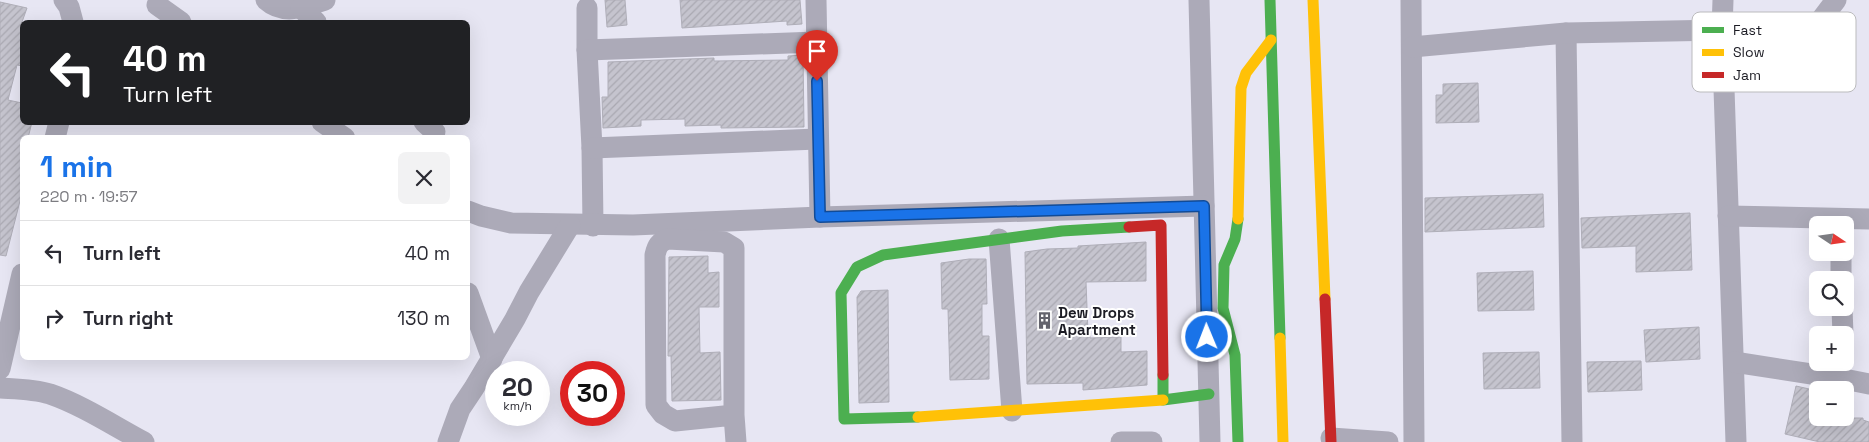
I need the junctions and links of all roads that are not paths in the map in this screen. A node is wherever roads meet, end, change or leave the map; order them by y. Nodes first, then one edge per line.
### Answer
1 (64, 0) edge
2 (266, 0) edge
3 (324, 0) edge
4 (816, 0) edge
5 (1199, 0) edge
6 (1313, 0) edge
7 (1411, 0) edge
8 (1836, 0) edge
9 (1270, 1) edge
10 (157, 5) dead end
11 (301, 8) junction
12 (587, 8) dead end
13 (1827, 12) edge
14 (72, 20) edge
15 (177, 20) edge
16 (314, 20) edge
17 (1692, 31) edge
18 (1566, 33) junction
19 (1271, 40) junction
20 (817, 42) junction
21 (1412, 47) junction
22 (587, 50) junction
23 (1725, 92) edge
24 (326, 125) edge
25 (341, 135) edge
26 (818, 139) junction
27 (592, 148) junction
28 (1204, 206) junction
29 (470, 212) edge
30 (1728, 216) junction
31 (820, 217) junction
32 (1869, 219) edge
33 (1809, 220) edge
34 (1854, 221) edge
35 (570, 225) junction
36 (593, 226) junction
37 (999, 239) junction
38 (1215, 264) junction
39 (20, 283) edge
40 (470, 298) edge
41 (492, 359) junction
42 (1734, 362) junction
43 (1809, 367) edge
44 (0, 369) edge
45 (1846, 371) edge
46 (1869, 384) edge
47 (0, 388) edge
48 (1209, 394) junction
49 (1163, 400) junction
50 (1012, 410) junction
51 (734, 416) junction
52 (1331, 440) edge
53 (144, 442) edge
54 (448, 442) edge
55 (736, 442) edge
56 (1121, 442) edge
57 (1152, 442) edge
58 (1210, 442) edge
59 (1238, 442) edge
60 (1283, 442) edge
61 (1388, 442) edge
62 (1414, 442) edge
63 (1572, 442) edge
64 (1736, 442) edge

1 - 14 street
2 - 11 street
3 - 11 street
4 - 20 street
5 - 28 street
6 - 52 street
7 - 21 street
8 - 13 street
9 - 19 street
10 - 15 street
11 - 16 street
12 - 22 street
17 - 18 street
18 - 21 street
18 - 63 street
19 - 38 street
19 - 60 street
20 - 22 street
20 - 26 street
21 - 62 street
22 - 27 street
23 - 30 street
24 - 25 street
26 - 27 street
26 - 31 street
27 - 36 street
28 - 31 street
28 - 38 street
29 - 35 street
30 - 33 street
30 - 42 street
31 - 36 street
32 - 34 street
35 - 36 street
35 - 41 street
37 - 49 street
37 - 50 street
37 - 50 street
38 - 48 street
38 - 59 street
39 - 44 street
40 - 41 street
41 - 54 street
42 - 43 street
42 - 64 street
45 - 46 street
47 - 53 street
48 - 49 street
48 - 58 street
49 - 50 street
51 - 51 street
51 - 55 street
52 - 61 street
56 - 57 street

